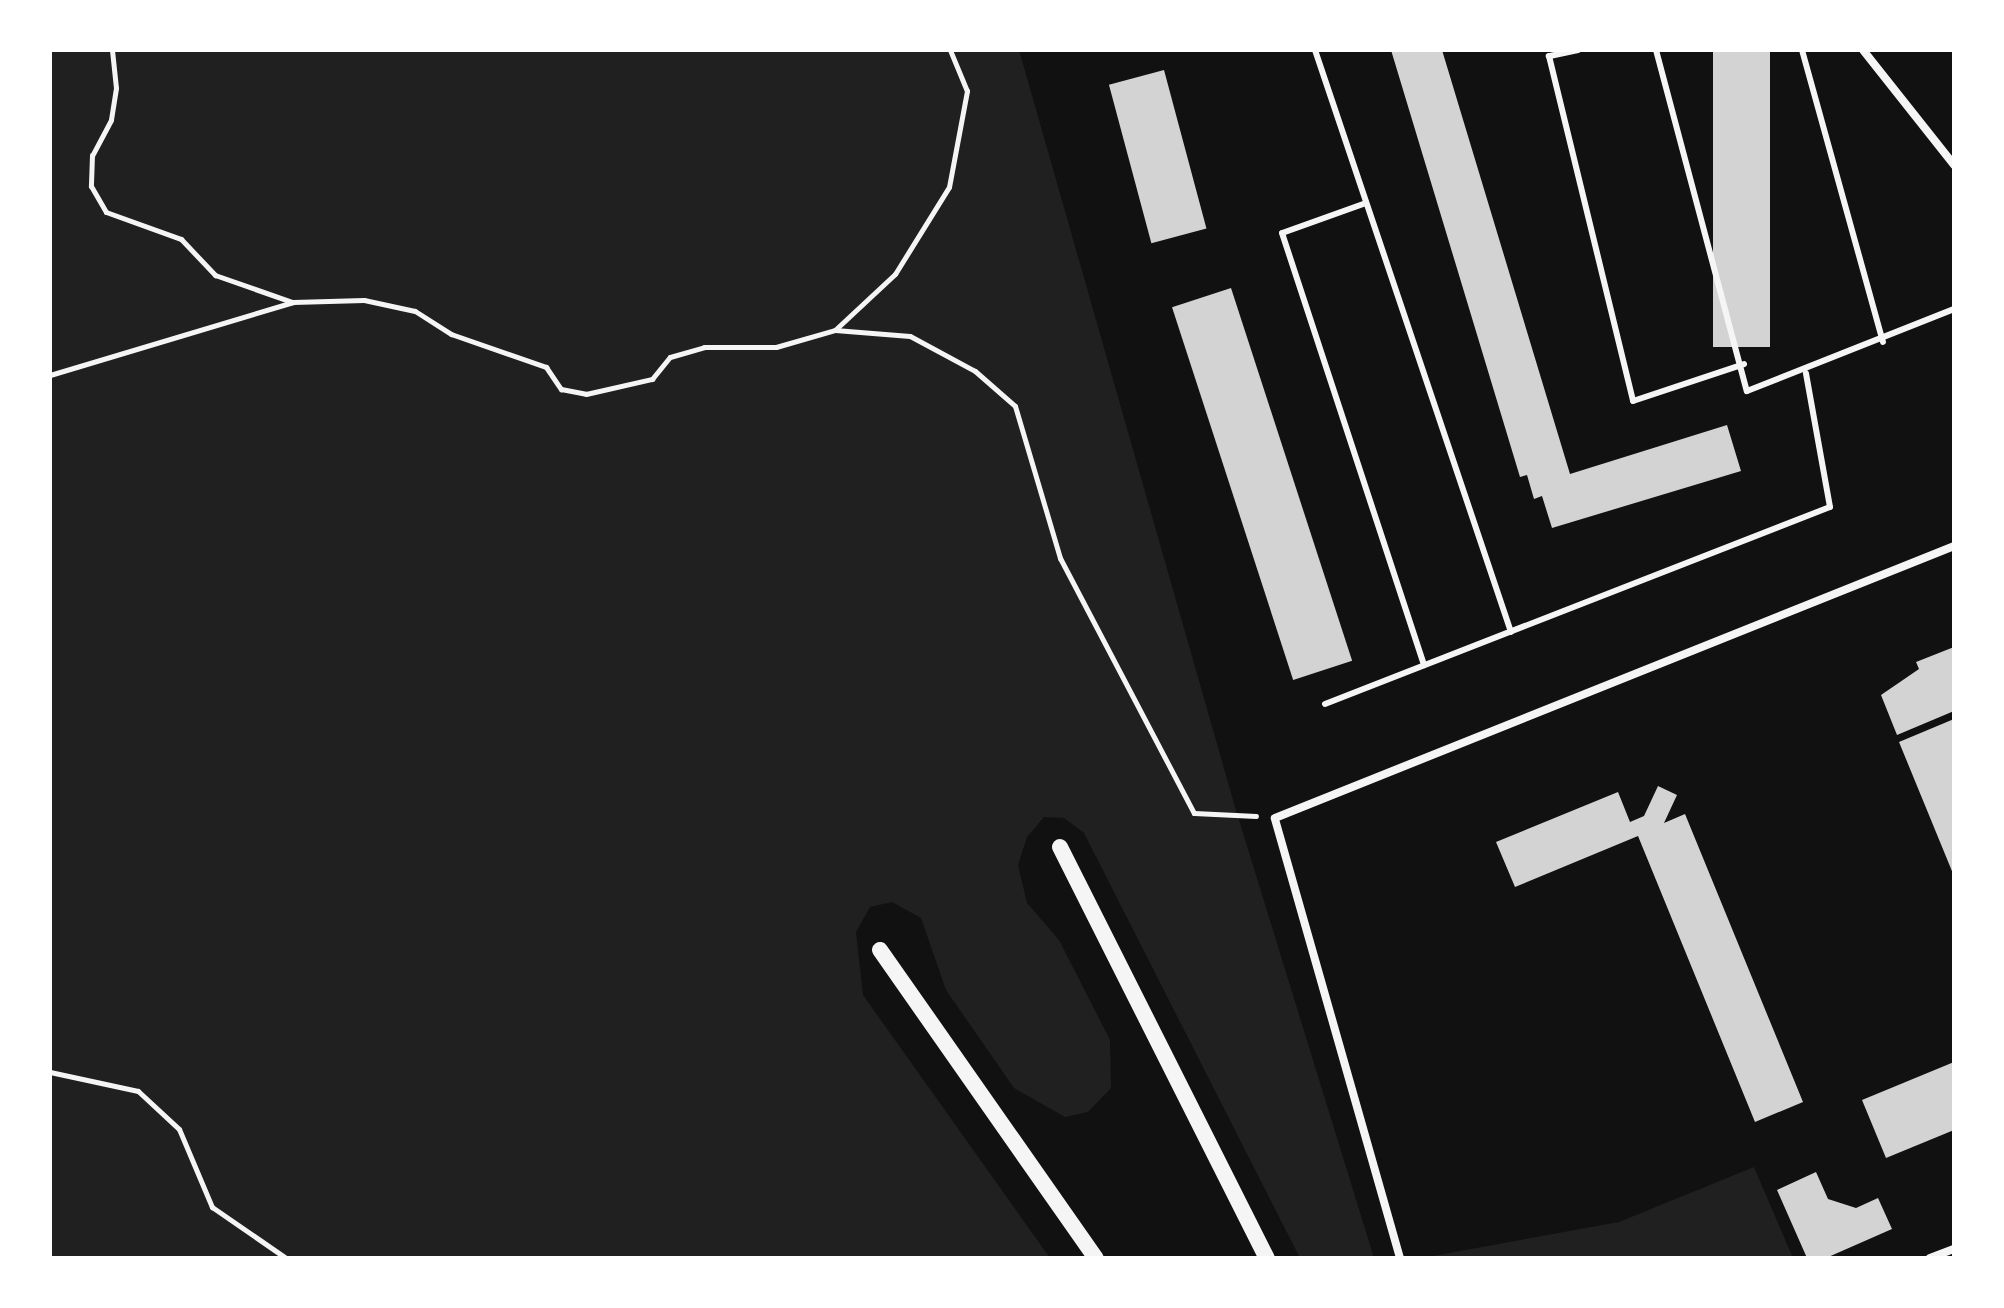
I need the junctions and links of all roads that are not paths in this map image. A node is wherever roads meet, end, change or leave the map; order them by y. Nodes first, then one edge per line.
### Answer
1 (1315, 50) edge
2 (1578, 50) edge
3 (1656, 50) edge
4 (1802, 50) edge
5 (1863, 50) edge
6 (1547, 53) edge
7 (1954, 165) edge
8 (1366, 203) junction
9 (1954, 309) edge
10 (1883, 342) junction
11 (1744, 364) junction
12 (1806, 373) junction
13 (1954, 546) edge
14 (1511, 632) junction
15 (1424, 665) junction
16 (1325, 704) dead end
17 (1060, 847) dead end
18 (880, 950) dead end
19 (1954, 1249) edge
20 (1096, 1258) edge
21 (1267, 1258) edge
22 (1400, 1258) edge
23 (1930, 1258) edge

1 - 8 lane
2 - 6 lane
3 - 11 lane
4 - 10 lane
5 - 7 street
6 - 11 lane
8 - 14 lane
8 - 15 lane
9 - 10 lane
10 - 12 lane
11 - 12 lane
12 - 14 lane
13 - 22 street
14 - 15 lane
15 - 16 lane
17 - 21 main road
18 - 20 main road
19 - 23 street

